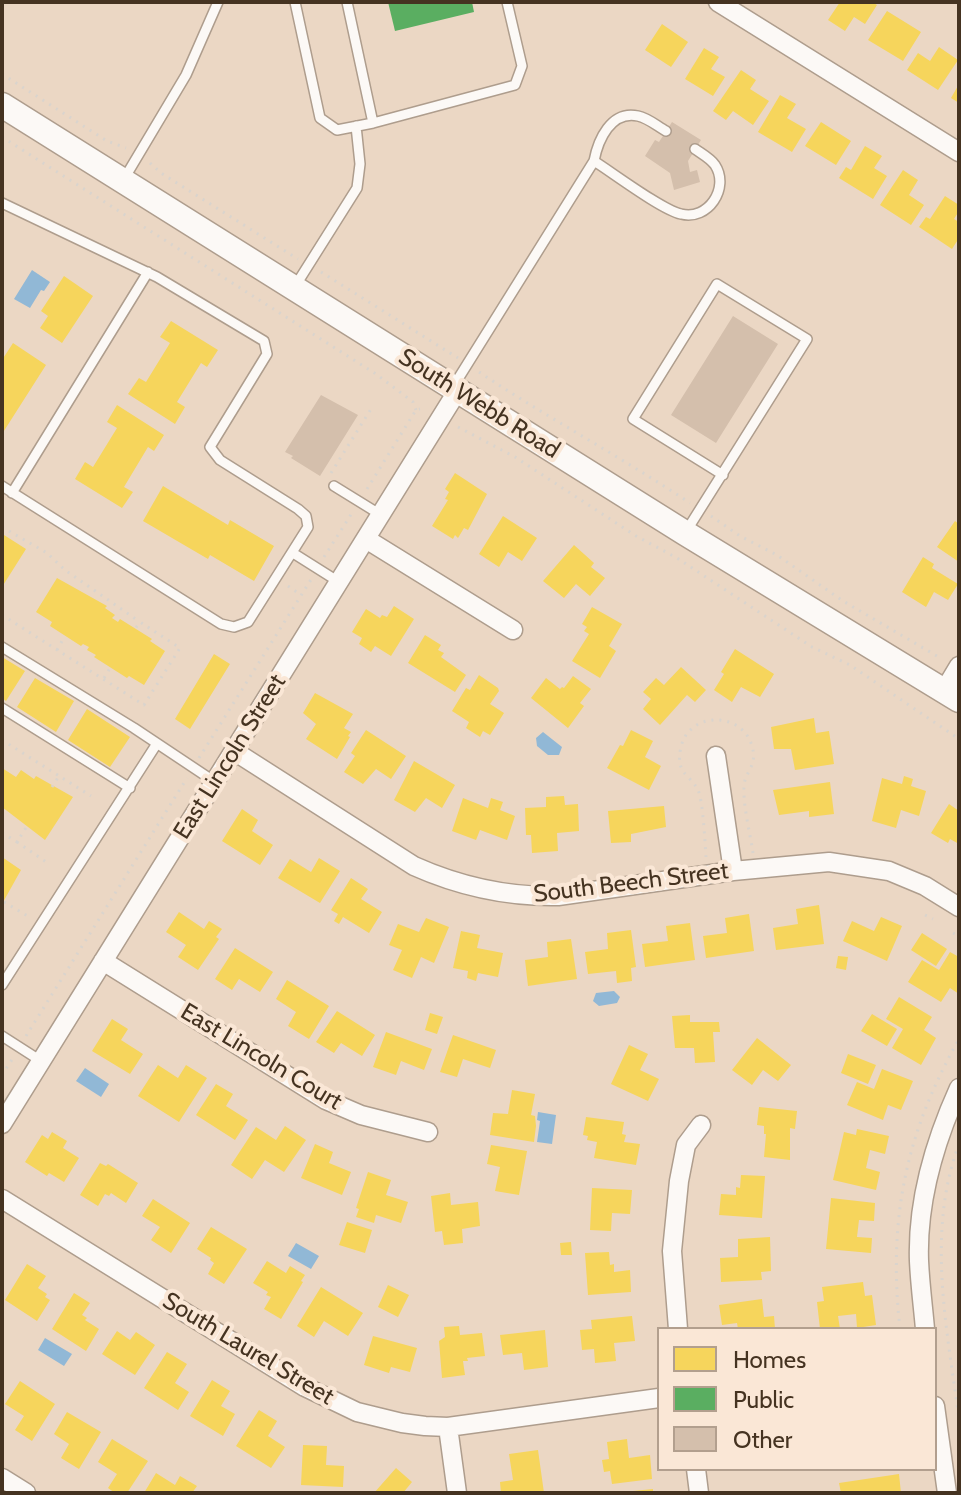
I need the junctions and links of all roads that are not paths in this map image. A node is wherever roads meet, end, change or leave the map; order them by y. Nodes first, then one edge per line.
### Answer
1 (218, 2) edge
2 (295, 2) edge
3 (347, 2) edge
4 (507, 2) edge
5 (718, 2) edge
6 (2, 105) edge
7 (373, 123) junction
8 (356, 126) junction
9 (666, 131) dead end
10 (695, 149) dead end
11 (959, 152) edge
12 (594, 161) junction
13 (123, 180) junction
14 (2, 203) edge
15 (148, 272) junction
16 (294, 288) junction
17 (455, 389) junction
18 (723, 475) junction
19 (2, 486) edge
20 (334, 486) dead end
21 (12, 493) junction
22 (381, 515) junction
23 (685, 533) junction
24 (366, 539) junction
25 (293, 553) junction
26 (339, 582) junction
27 (513, 630) dead end
28 (2, 647) edge
29 (950, 663) edge
30 (952, 696) edge
31 (2, 708) edge
32 (156, 745) junction
33 (234, 751) junction
34 (716, 756) dead end
35 (215, 782) junction
36 (130, 788) junction
37 (733, 871) junction
38 (959, 907) edge
39 (103, 961) junction
40 (2, 985) edge
41 (2, 1036) edge
42 (41, 1061) junction
43 (959, 1088) edge
44 (2, 1124) edge
45 (701, 1125) dead end
46 (428, 1132) dead end
47 (2, 1199) edge
48 (678, 1327) edge
49 (931, 1327) edge
50 (657, 1398) edge
51 (937, 1420) edge
52 (448, 1427) junction
53 (696, 1471) edge
54 (2, 1478) edge
55 (26, 1493) edge
56 (457, 1493) edge
57 (699, 1493) edge
58 (947, 1493) edge

1 - 13 lane
2 - 8 lane
3 - 7 lane
4 - 7 lane
5 - 11 street
6 - 13 main road, South Webb Road
7 - 8 lane
8 - 16 lane
9 - 12 lane
10 - 12 lane
12 - 17 lane
13 - 16 main road, South Webb Road
14 - 15 lane
15 - 21 lane
15 - 25 lane
16 - 17 main road, South Webb Road
17 - 22 street, East Lincoln Street
17 - 23 main road, South Webb Road
18 - 18 lane
18 - 23 lane
19 - 21 lane
20 - 22 lane
21 - 25 lane
22 - 24 street, East Lincoln Street
23 - 30 main road, South Webb Road
24 - 26 street, East Lincoln Street
24 - 27 street
25 - 26 lane
26 - 33 street, East Lincoln Street
28 - 32 lane
29 - 30 street
31 - 36 lane
32 - 35 lane
32 - 36 lane
33 - 35 street, East Lincoln Street
33 - 37 street, South Beech Street
34 - 37 street
35 - 39 street, East Lincoln Street
36 - 40 lane
37 - 38 street, South Beech Street
39 - 42 street, East Lincoln Street
39 - 46 street, East Lincoln Court
41 - 42 lane
42 - 44 street, East Lincoln Street
43 - 49 street
45 - 48 street
47 - 52 street, South Laurel Street
50 - 52 street, South Laurel Street
51 - 58 street
52 - 56 street
53 - 57 street
54 - 55 street

